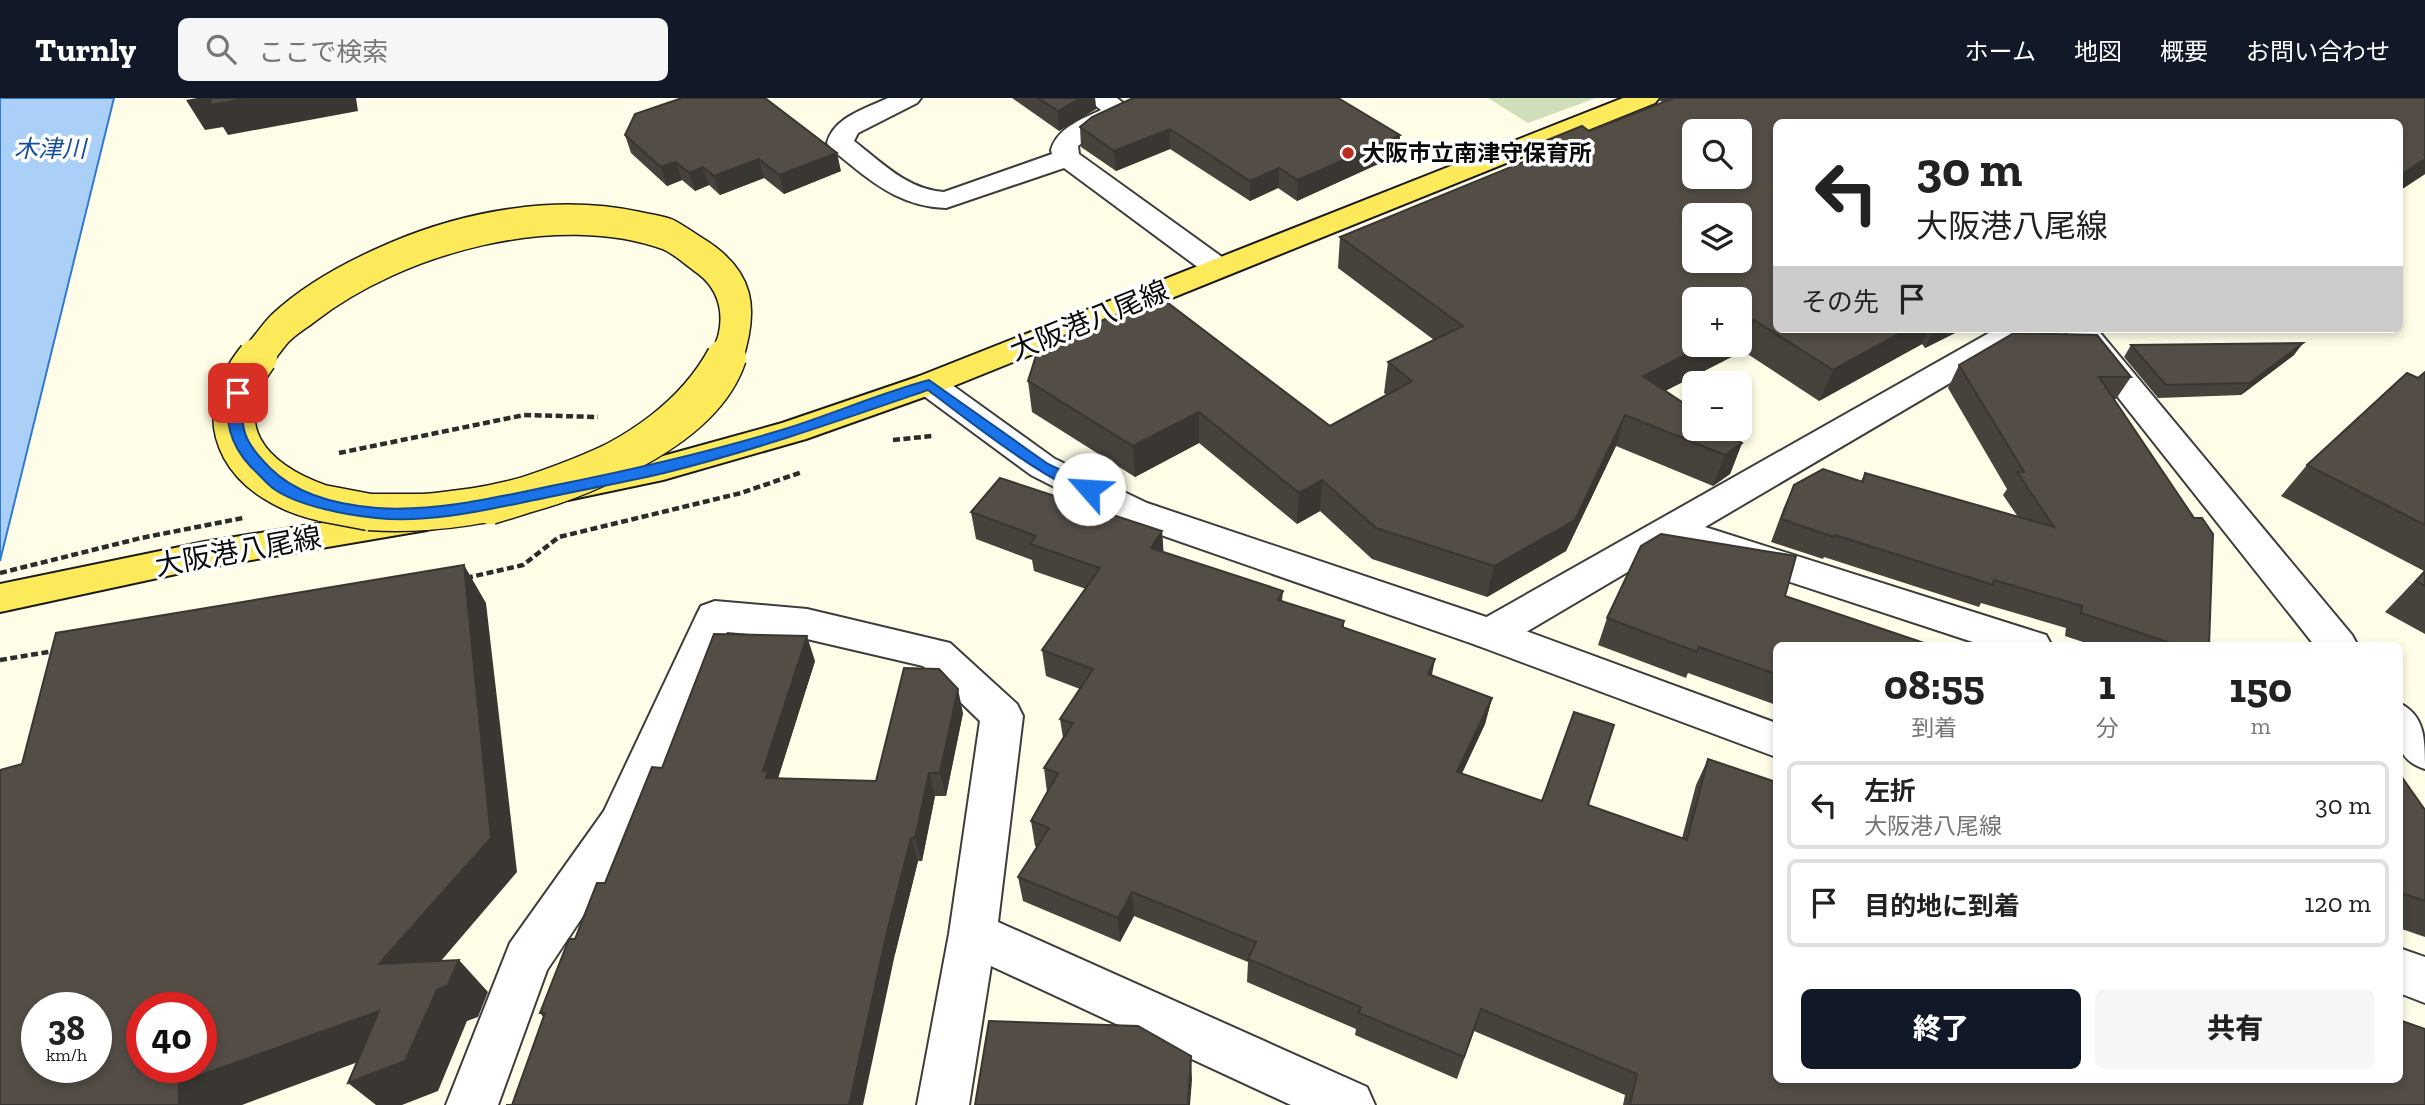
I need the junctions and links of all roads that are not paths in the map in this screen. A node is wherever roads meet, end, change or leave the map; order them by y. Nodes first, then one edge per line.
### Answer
1 (908, 98) edge
2 (1646, 98) edge
3 (1120, 104) edge
4 (1067, 158) junction
5 (1218, 268) junction
6 (2012, 333) edge
7 (2083, 333) edge
8 (929, 384) junction
9 (1671, 529) junction
10 (0, 598) edge
11 (1490, 634) junction
12 (2020, 642) edge
13 (2335, 642) edge
14 (2403, 725) edge
15 (1773, 739) edge
16 (2425, 752) edge
17 (2403, 765) edge
18 (2425, 773) edge
19 (973, 934) junction
20 (2403, 972) edge
21 (2425, 980) edge
22 (471, 1105) edge
23 (943, 1105) edge
24 (1349, 1105) edge

1 - 4 street
2 - 5 main road, 大阪港八尾線
3 - 4 street
4 - 5 street
5 - 8 main road, 大阪港八尾線
6 - 9 street
7 - 13 street
8 - 10 main road, 大阪港八尾線, bridge
8 - 11 street
9 - 11 street
9 - 12 street
11 - 15 street
14 - 16 street
17 - 18 street
19 - 22 street
19 - 23 street
19 - 24 street
20 - 21 street

